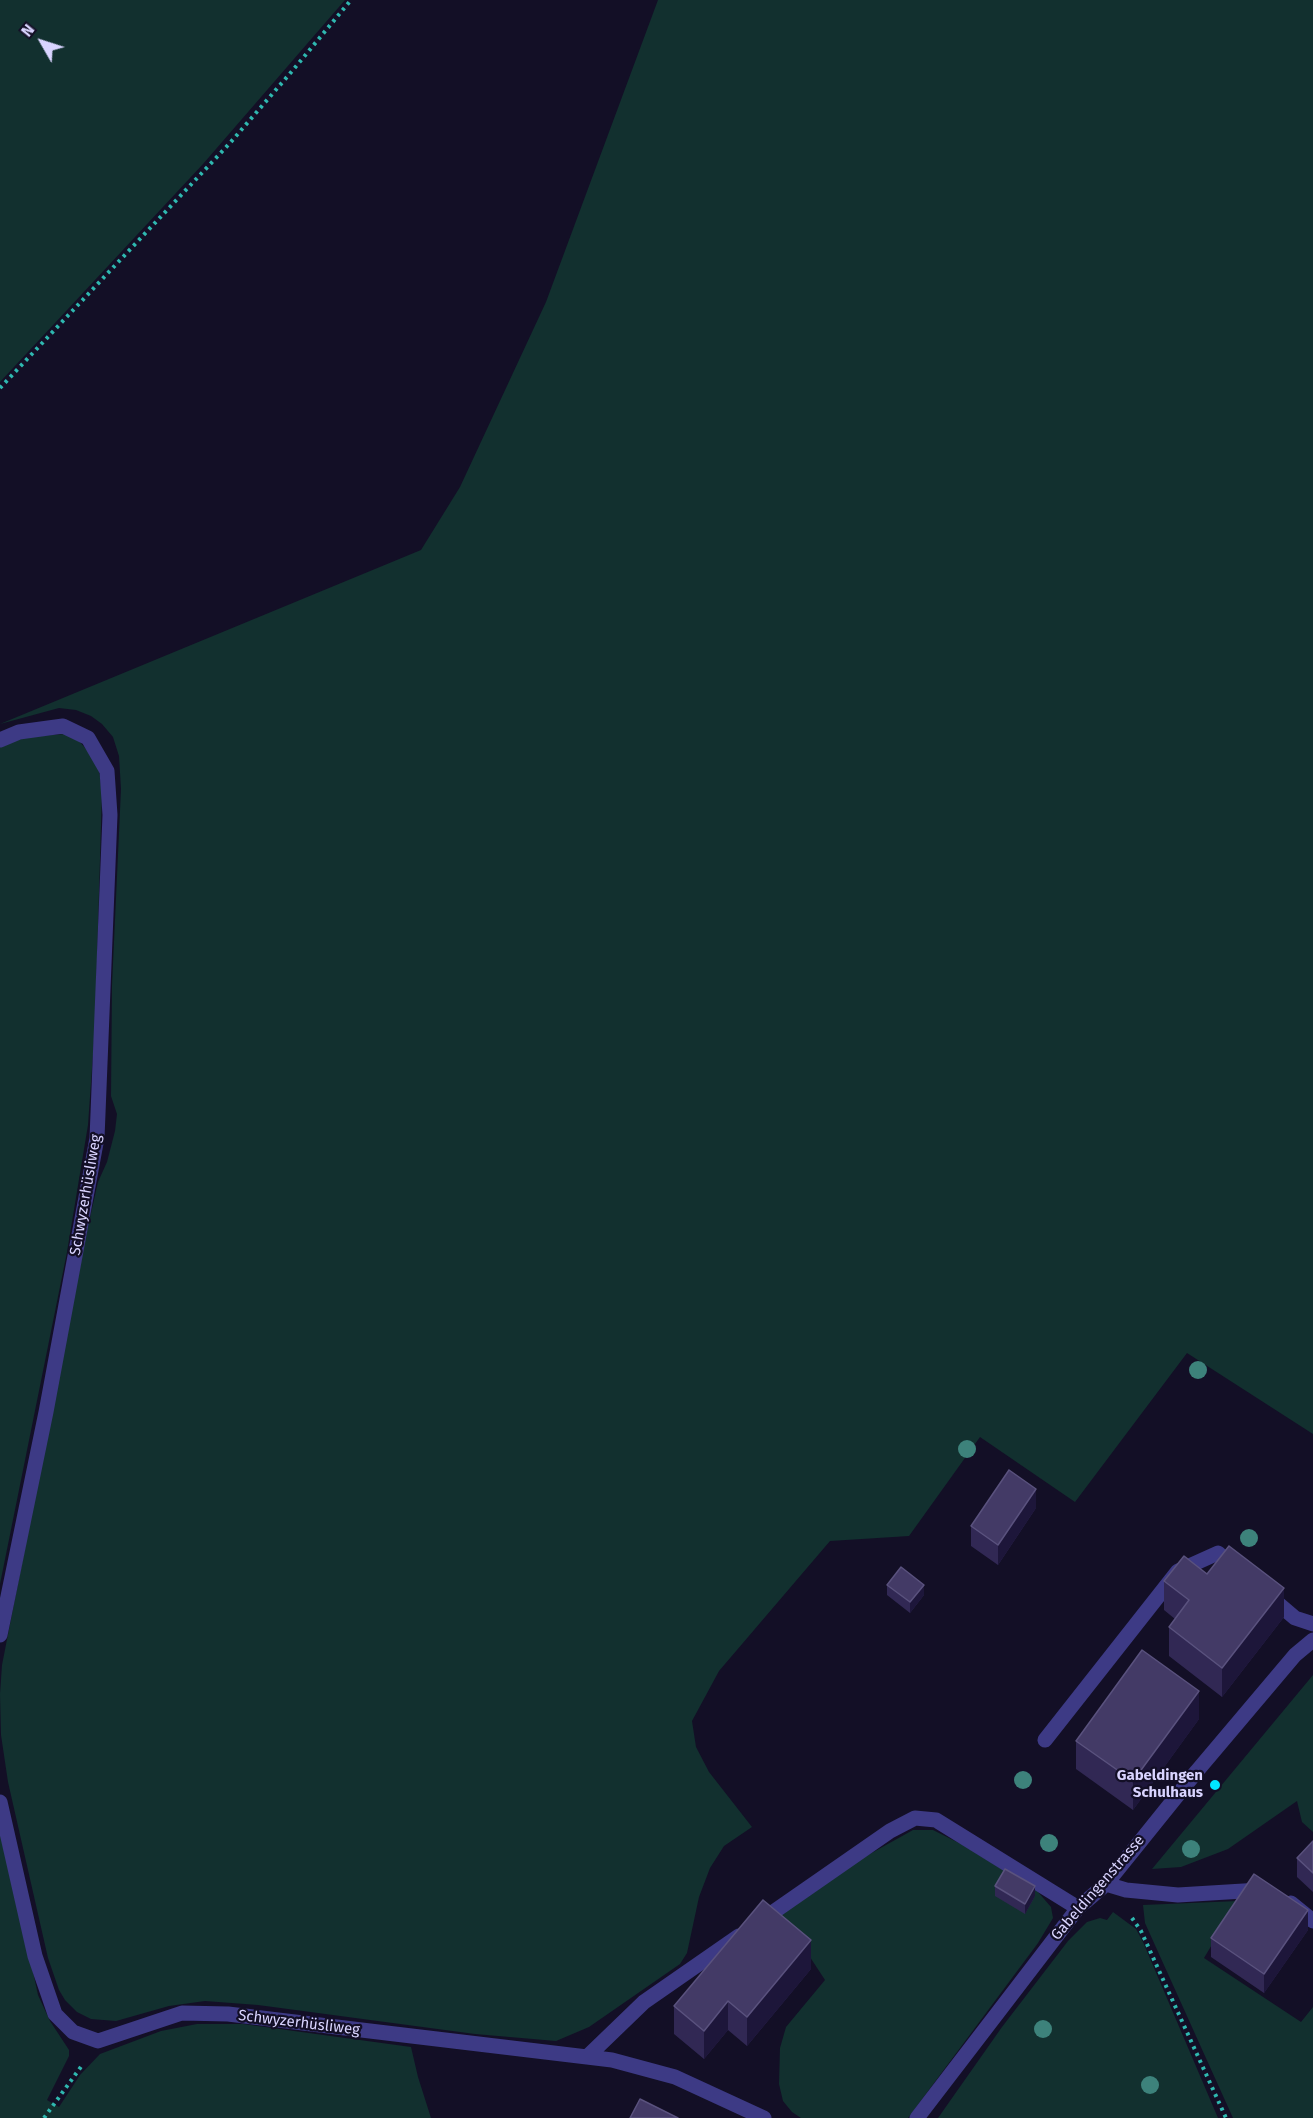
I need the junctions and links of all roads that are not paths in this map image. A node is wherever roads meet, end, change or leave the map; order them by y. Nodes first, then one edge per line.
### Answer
1 (0, 740) edge
2 (1244, 1574) edge
3 (1261, 1589) edge
4 (1313, 1624) edge
5 (0, 1635) edge
6 (1313, 1640) edge
7 (1045, 1740) dead end
8 (0, 1802) edge
9 (1106, 1884) junction
10 (1077, 1908) junction
11 (1313, 1921) edge
12 (587, 2057) junction
13 (764, 2118) edge
14 (917, 2118) edge

1 - 5 street, Schwyzerhüsliweg
2 - 7 street
3 - 4 street
6 - 9 street, Gabeldingenstrasse
8 - 12 street, Schwyzerhüsliweg
9 - 10 street, Gabeldingenstrasse
9 - 11 street
10 - 12 street
10 - 14 street, Gabeldingenstrasse
12 - 13 street, Schwyzerhüsliweg

